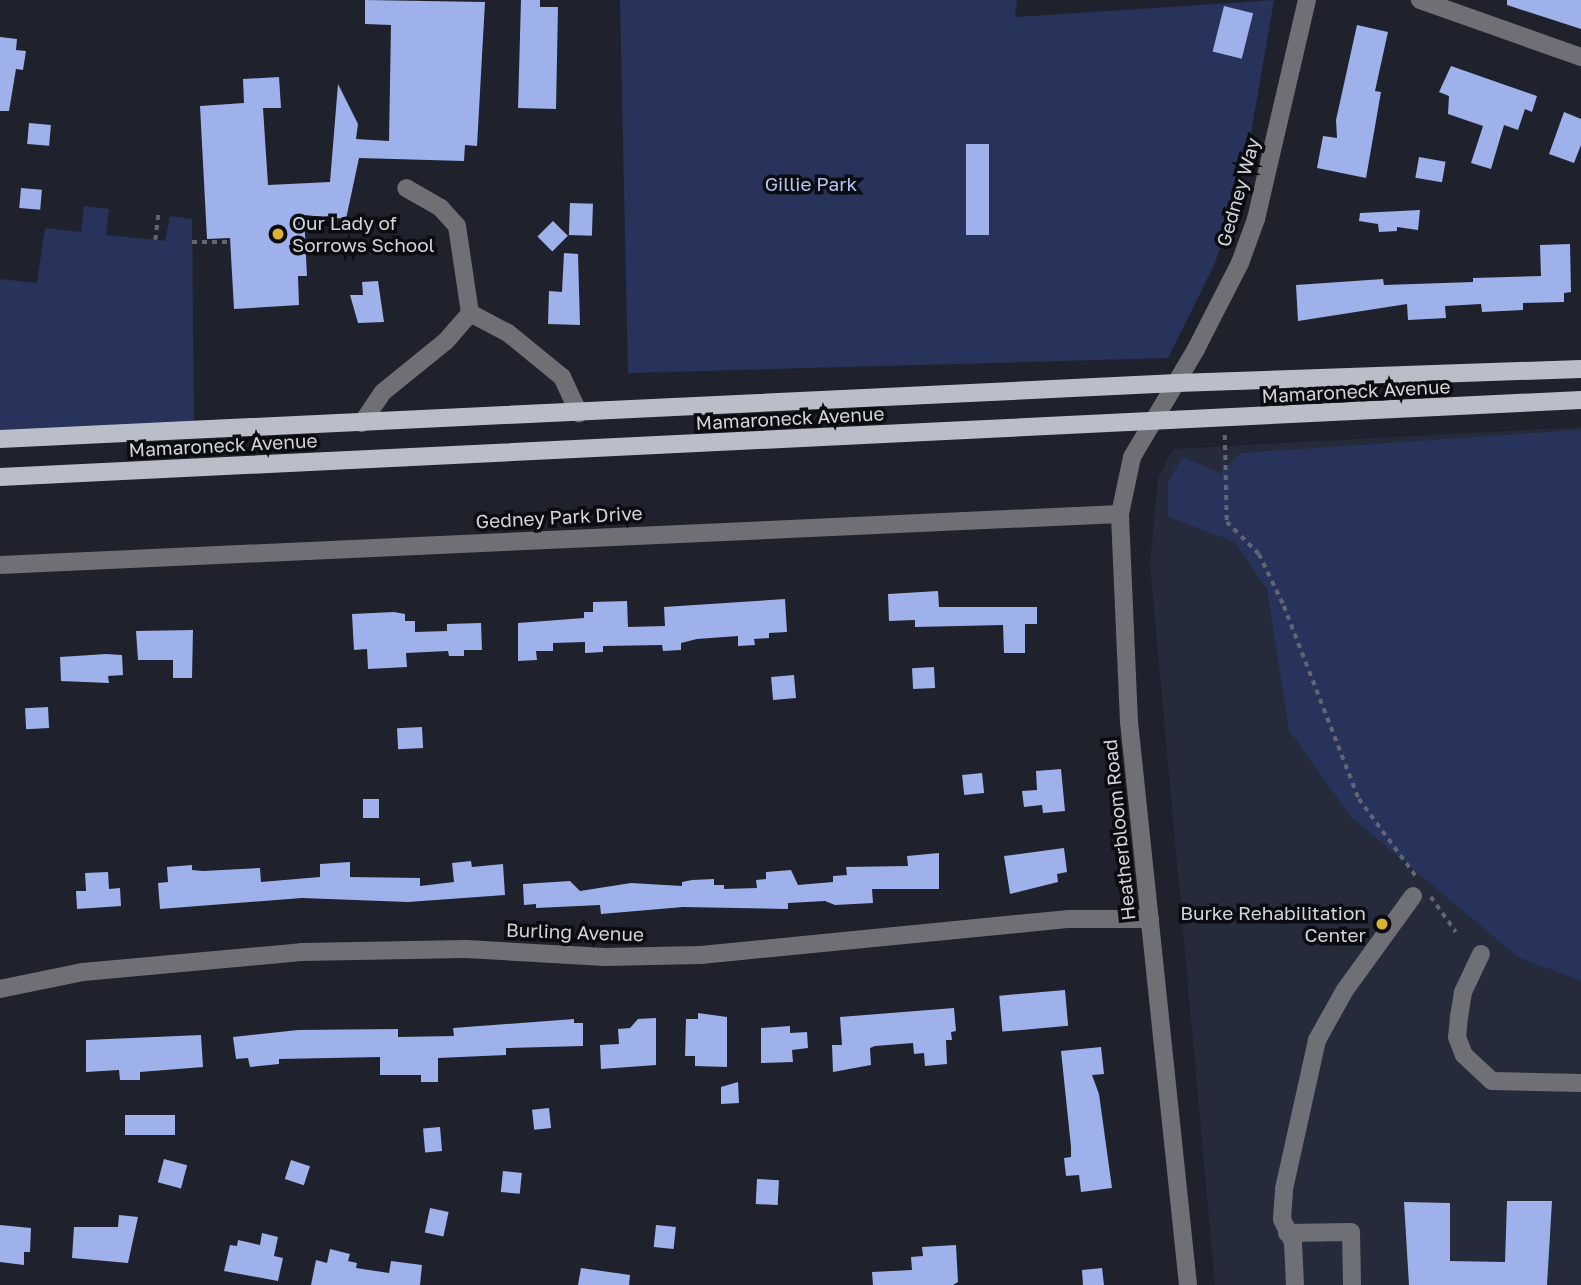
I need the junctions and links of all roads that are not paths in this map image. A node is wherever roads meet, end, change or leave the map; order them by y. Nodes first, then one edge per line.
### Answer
1 (1307, 0) edge
2 (1424, 1) edge
3 (1581, 57) edge
4 (407, 188) dead end
5 (470, 313) junction
6 (1581, 369) edge
7 (1177, 383) junction
8 (1581, 400) edge
9 (579, 413) junction
10 (1154, 421) junction
11 (362, 423) junction
12 (0, 439) edge
13 (0, 477) edge
14 (1119, 514) junction
15 (0, 565) edge
16 (1413, 896) dead end
17 (1150, 919) junction
18 (1481, 954) dead end
19 (0, 989) edge
20 (1581, 1083) edge
21 (1287, 1233) junction
22 (1188, 1285) edge
23 (1295, 1285) edge
24 (1352, 1285) edge

1 - 7 street, Gedney Way
2 - 3 street
4 - 5 street
5 - 9 street
5 - 11 street
6 - 7 main road, Mamaroneck Avenue
7 - 9 main road, Mamaroneck Avenue
7 - 10 street, Heatherbloom Road
8 - 10 main road, Mamaroneck Avenue
9 - 11 main road, Mamaroneck Avenue
10 - 13 main road, Mamaroneck Avenue
10 - 14 street, Heatherbloom Road
11 - 12 main road, Mamaroneck Avenue
14 - 15 street, Gedney Park Drive
14 - 17 street, Heatherbloom Road
16 - 21 street
17 - 19 street, Burling Avenue
17 - 22 street, Heatherbloom Road
18 - 20 street
21 - 23 street
21 - 24 street

